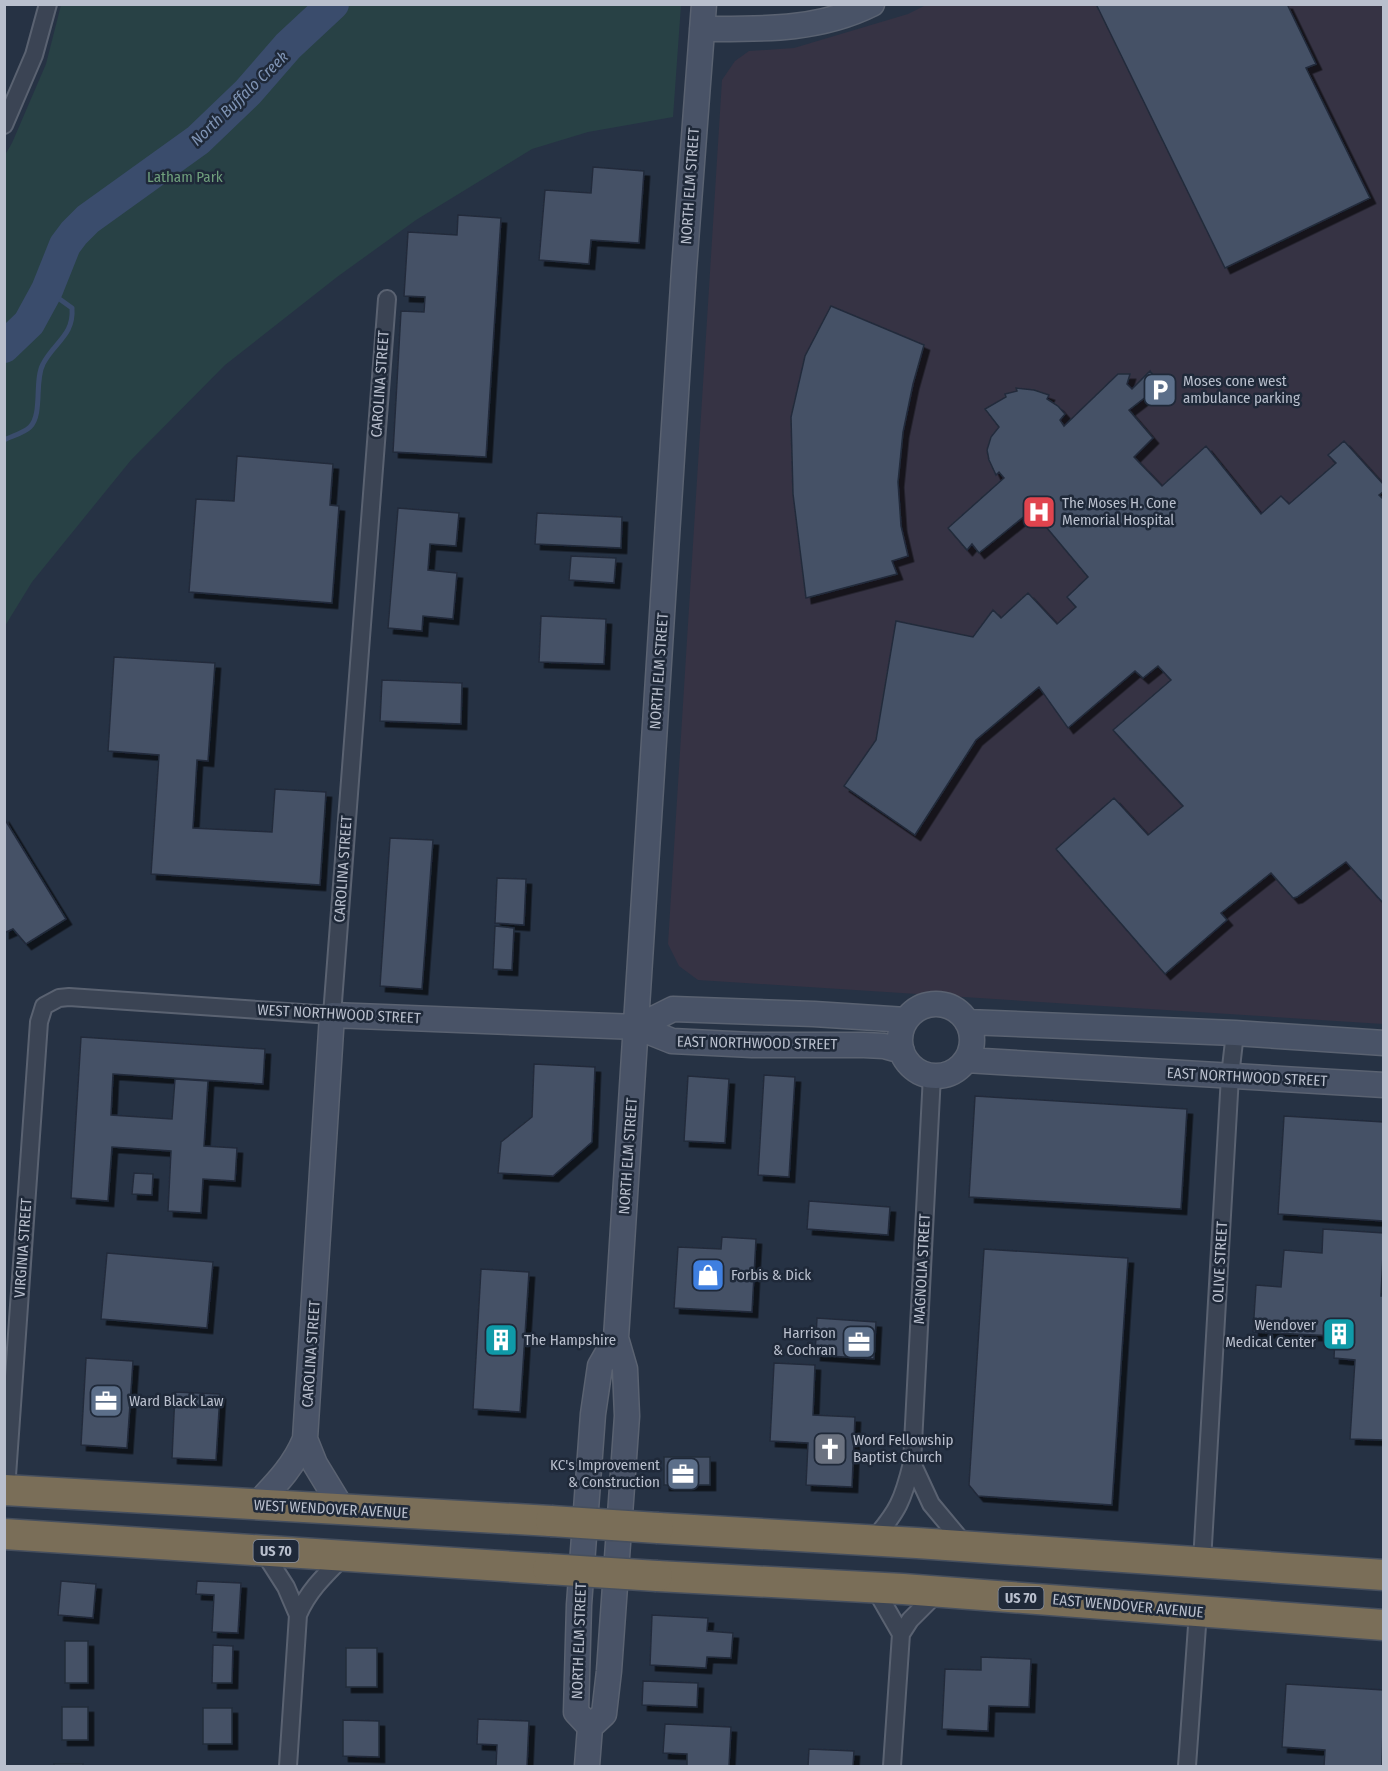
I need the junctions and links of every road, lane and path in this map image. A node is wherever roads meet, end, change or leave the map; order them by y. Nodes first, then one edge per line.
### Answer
1 (48, 4) edge
2 (704, 4) edge
3 (872, 4) edge
4 (702, 29) junction
5 (4, 125) edge
6 (387, 299) dead end
7 (45, 1006) joint
8 (332, 1015) junction
9 (906, 1020) junction
10 (967, 1022) junction
11 (637, 1027) junction
12 (1234, 1033) junction
13 (1383, 1043) edge
14 (902, 1051) junction
15 (966, 1060) junction
16 (932, 1075) junction
17 (1230, 1076) junction
18 (1383, 1085) edge
19 (616, 1338) junction
20 (305, 1439) junction
21 (912, 1463) junction
22 (5, 1491) edge
23 (256, 1505) junction
24 (343, 1510) junction
25 (5, 1535) edge
26 (873, 1540) junction
27 (966, 1546) junction
28 (263, 1551) junction
29 (344, 1556) junction
30 (1202, 1562) junction
31 (1383, 1575) edge
32 (874, 1587) junction
33 (939, 1591) junction
34 (1198, 1612) junction
35 (297, 1615) junction
36 (1383, 1625) edge
37 (901, 1634) junction
38 (590, 1727) junction
39 (288, 1767) edge
40 (587, 1767) edge
41 (892, 1767) edge
42 (1186, 1767) edge

1 - 5 street
2 - 4 street, NORTH ELM STREET
3 - 4 street
4 - 11 street, NORTH ELM STREET
6 - 8 street, CAROLINA STREET
7 - 8 street, WEST NORTHWOOD STREET
7 - 22 street, VIRGINIA STREET
8 - 11 street, WEST NORTHWOOD STREET
8 - 20 street, CAROLINA STREET
9 - 10 street
9 - 11 street, EAST NORTHWOOD STREET
9 - 14 street
10 - 12 street
10 - 15 street
11 - 14 street, EAST NORTHWOOD STREET
11 - 19 street, NORTH ELM STREET
12 - 13 street
12 - 17 street, OLIVE STREET
14 - 16 street
15 - 16 street
15 - 17 street, EAST NORTHWOOD STREET
16 - 21 street, MAGNOLIA STREET
17 - 18 street, EAST NORTHWOOD STREET
17 - 30 street, OLIVE STREET
19 - 38 street, NORTH ELM STREET
19 - 38 street, NORTH ELM STREET
20 - 23 street, CAROLINA STREET
20 - 24 street, CAROLINA STREET
21 - 26 street, MAGNOLIA STREET
21 - 27 street, MAGNOLIA STREET
22 - 23 highway, WEST WENDOVER AVENUE
23 - 24 highway, WEST WENDOVER AVENUE
24 - 26 highway, WEST WENDOVER AVENUE, bridge
25 - 28 highway, US 70
26 - 27 highway
27 - 30 highway
28 - 29 highway, US 70
28 - 35 street
29 - 32 highway, EAST WENDOVER AVENUE / US 70, bridge
29 - 35 street
30 - 31 highway
32 - 33 highway, EAST WENDOVER AVENUE / US 70
32 - 37 street
33 - 34 highway, EAST WENDOVER AVENUE / US 70
33 - 37 street
34 - 36 highway, EAST WENDOVER AVENUE / US 70
34 - 42 street
35 - 39 street
37 - 41 street
38 - 40 street, NORTH ELM STREET

